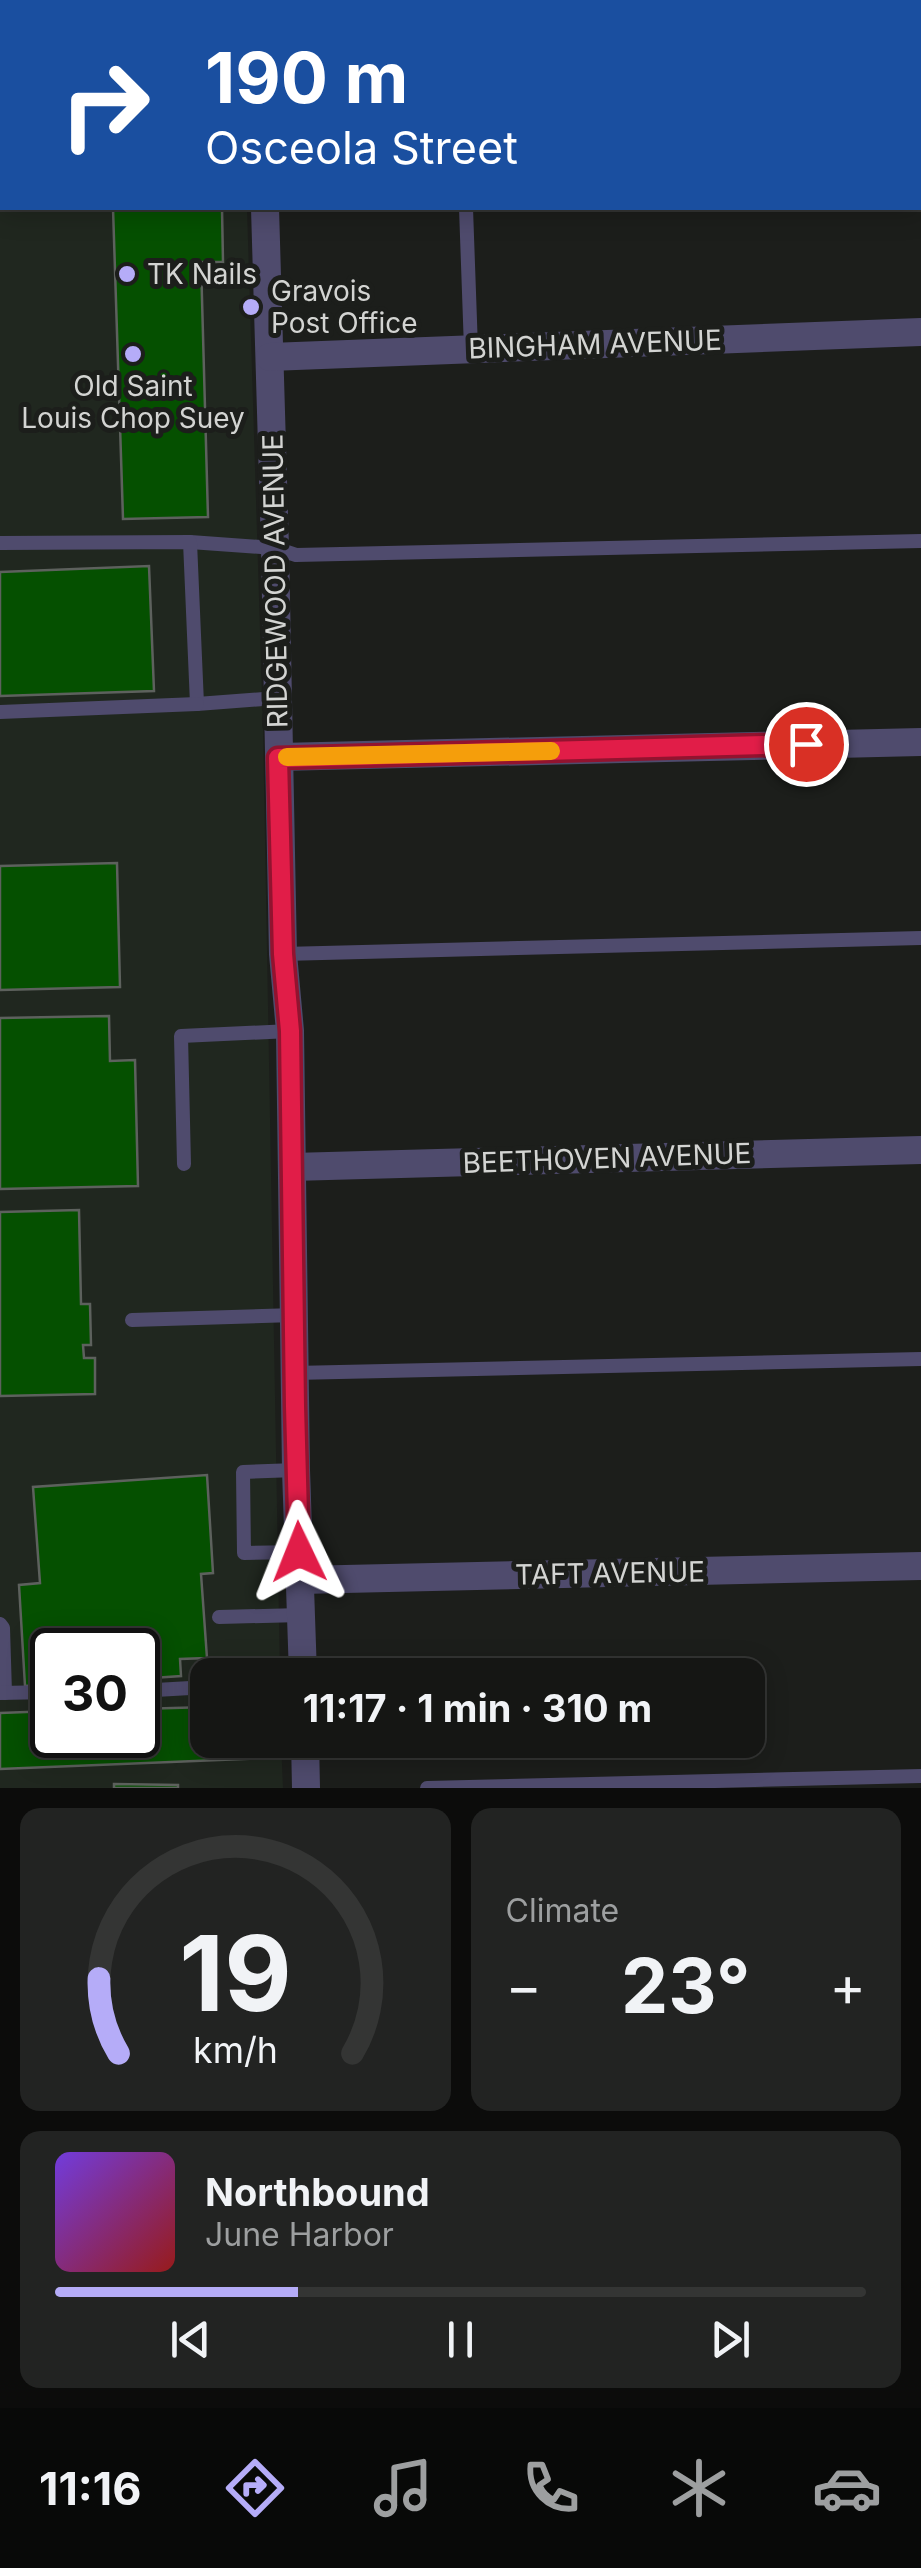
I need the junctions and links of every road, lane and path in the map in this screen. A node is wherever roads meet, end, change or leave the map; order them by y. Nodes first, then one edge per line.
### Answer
1 (265, 210) edge
2 (466, 210) edge
3 (921, 332) edge
4 (472, 349) junction
5 (270, 357) junction
6 (921, 541) edge
7 (190, 542) junction
8 (0, 544) edge
9 (276, 548) junction
10 (277, 698) junction
11 (198, 704) junction
12 (0, 712) edge
13 (921, 742) edge
14 (278, 758) junction
15 (921, 938) edge
16 (283, 954) junction
17 (290, 1031) junction
18 (921, 1150) edge
19 (184, 1164) dead end
20 (292, 1167) junction
21 (295, 1315) junction
22 (132, 1320) dead end
23 (921, 1358) edge
24 (294, 1374) junction
25 (296, 1470) junction
26 (300, 1566) junction
27 (921, 1566) edge
28 (301, 1614) junction
29 (219, 1617) dead end
30 (0, 1624) edge
31 (302, 1658) edge
32 (190, 1688) edge
33 (160, 1690) edge
34 (30, 1692) edge
35 (3, 1693) edge
36 (305, 1758) edge
37 (921, 1776) edge
38 (306, 1788) edge
39 (427, 1788) edge

1 - 5 street, RIDGEWOOD AVENUE
2 - 4 lane
3 - 4 street, BINGHAM AVENUE
4 - 5 street, BINGHAM AVENUE
5 - 9 street, RIDGEWOOD AVENUE
6 - 9 lane
7 - 8 lane
7 - 9 lane
7 - 11 lane
9 - 10 street, RIDGEWOOD AVENUE
10 - 11 lane
10 - 14 street, RIDGEWOOD AVENUE
11 - 12 lane
13 - 14 street
14 - 16 street, RIDGEWOOD AVENUE
15 - 16 lane
16 - 17 street, RIDGEWOOD AVENUE
17 - 19 lane
17 - 20 street, RIDGEWOOD AVENUE
18 - 20 street, BEETHOVEN AVENUE
20 - 21 street, RIDGEWOOD AVENUE
21 - 22 lane
21 - 24 street, RIDGEWOOD AVENUE
23 - 24 lane
24 - 25 street, RIDGEWOOD AVENUE
25 - 26 street, RIDGEWOOD AVENUE
25 - 26 lane
26 - 27 street, TAFT AVENUE
26 - 28 street, RIDGEWOOD AVENUE
28 - 29 lane
28 - 31 street, RIDGEWOOD AVENUE
30 - 35 lane
32 - 33 lane
34 - 35 lane
36 - 38 street
37 - 39 lane

